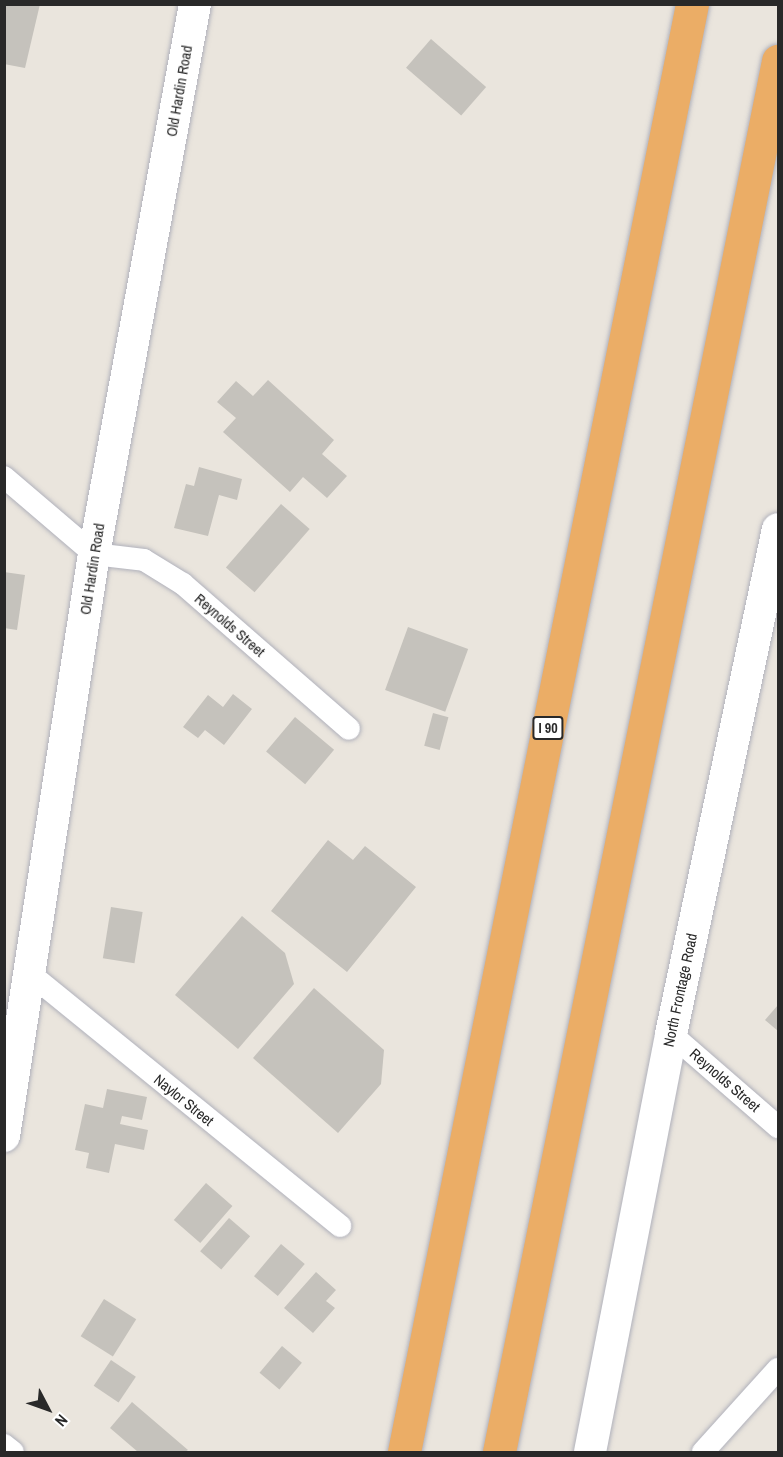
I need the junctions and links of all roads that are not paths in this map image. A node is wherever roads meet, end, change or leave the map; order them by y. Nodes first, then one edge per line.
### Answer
1 (195, 4) edge
2 (692, 4) edge
3 (778, 61) edge
4 (4, 477) edge
5 (778, 529) edge
6 (94, 554) junction
7 (350, 729) dead end
8 (29, 973) junction
9 (671, 1034) junction
10 (778, 1127) edge
11 (4, 1136) edge
12 (340, 1226) dead end
13 (778, 1369) edge
14 (4, 1445) edge
15 (13, 1452) edge
16 (404, 1452) edge
17 (499, 1452) edge
18 (590, 1452) edge
19 (703, 1452) edge

1 - 6 main road, Old Hardin Road
2 - 16 highway, I 90
3 - 17 highway
4 - 6 street
5 - 9 main road, North Frontage Road
6 - 7 street, Reynolds Street
6 - 8 main road, Old Hardin Road
8 - 11 main road, Old Hardin Road
8 - 12 street, Naylor Street
9 - 10 street, Reynolds Street
9 - 18 main road, North Frontage Road
13 - 19 street
14 - 15 street

